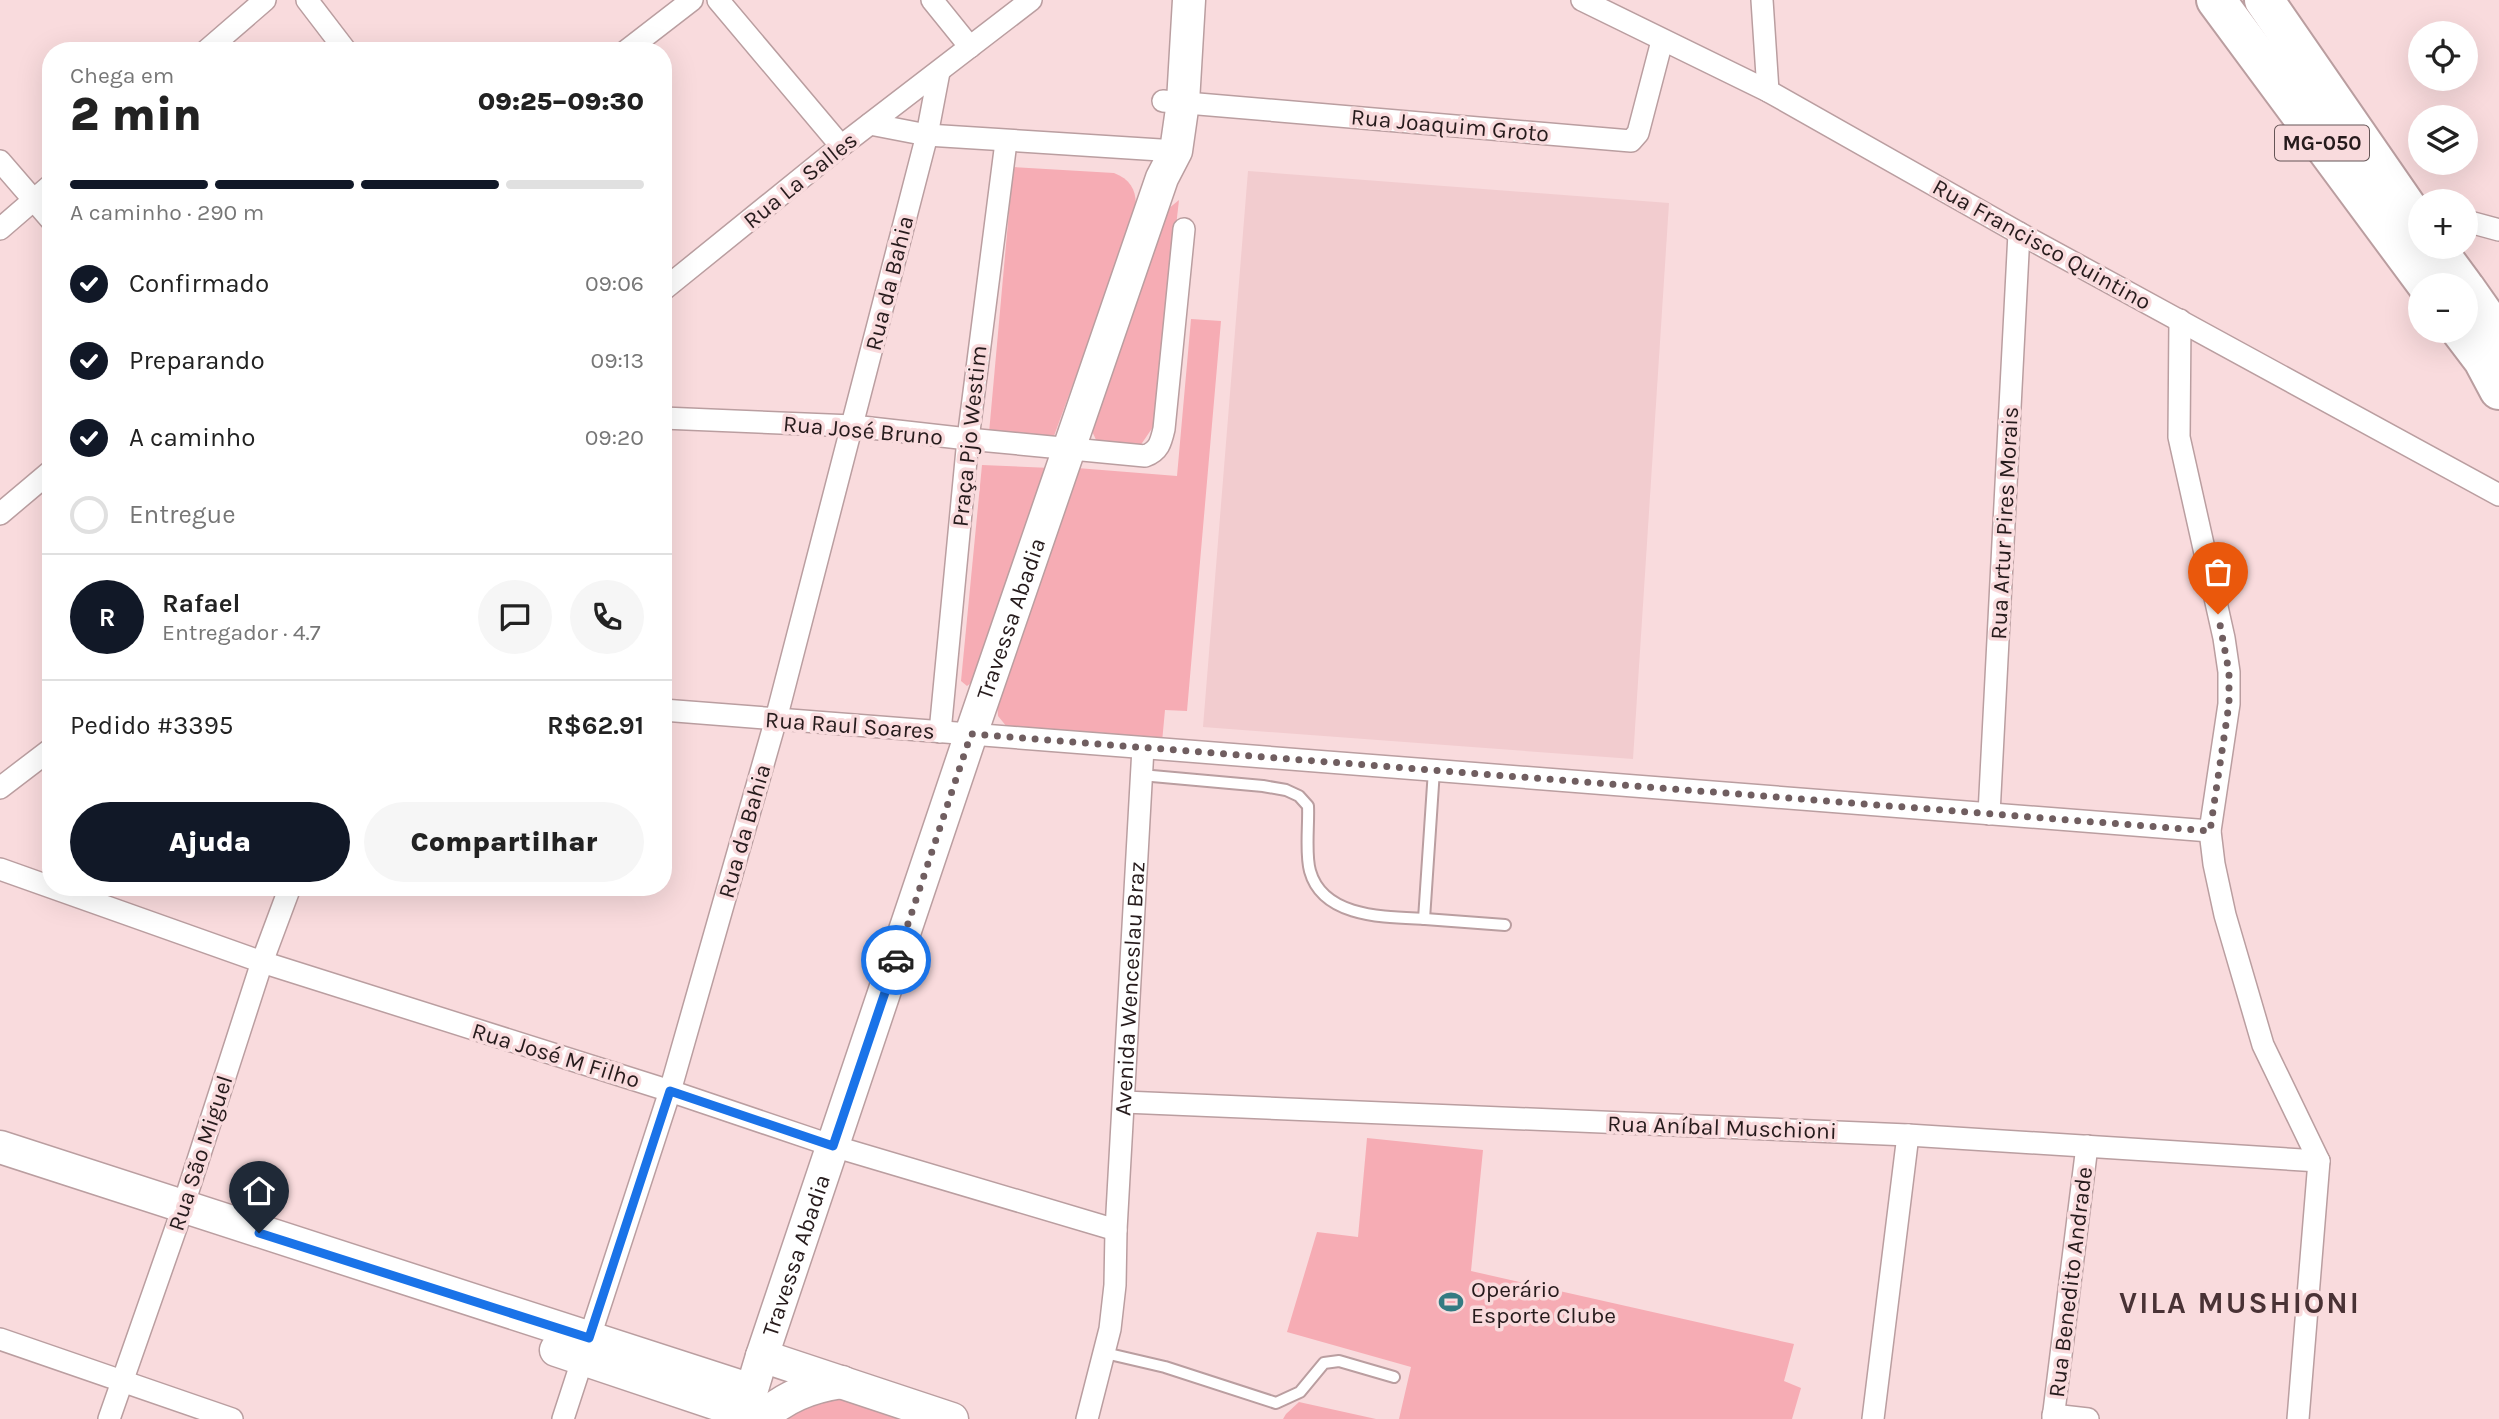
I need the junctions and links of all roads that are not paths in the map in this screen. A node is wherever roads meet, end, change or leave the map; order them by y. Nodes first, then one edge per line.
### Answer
1 (265, 0) edge
2 (307, 0) edge
3 (692, 0) edge
4 (932, 0) edge
5 (1031, 0) edge
6 (1168, 0) edge
7 (1189, 0) edge
8 (1762, 0) edge
9 (2217, 0) edge
10 (2264, 0) edge
11 (1591, 2) edge
12 (728, 3) edge
13 (1662, 41) junction
14 (216, 42) edge
15 (339, 42) edge
16 (638, 42) edge
17 (970, 47) junction
18 (939, 72) junction
19 (1768, 91) junction
20 (1173, 102) junction
21 (870, 124) junction
22 (927, 135) junction
23 (1006, 142) junction
24 (841, 146) junction
25 (1166, 160) junction
26 (0, 161) edge
27 (42, 193) edge
28 (34, 200) junction
29 (2408, 205) edge
30 (42, 209) edge
31 (2478, 224) edge
32 (0, 229) edge
33 (1184, 229) dead end
34 (2499, 230) edge
35 (2019, 233) junction
36 (2418, 273) edge
37 (672, 283) edge
38 (2478, 307) edge
39 (2180, 320) junction
40 (2499, 336) edge
41 (2470, 343) edge
42 (2499, 390) edge
43 (672, 418) edge
44 (853, 426) junction
45 (968, 439) junction
46 (1070, 447) junction
47 (42, 479) edge
48 (2499, 495) edge
49 (0, 514) edge
50 (672, 711) edge
51 (776, 719) junction
52 (956, 733) junction
53 (1143, 748) junction
54 (42, 755) edge
55 (1434, 771) junction
56 (1141, 775) junction
57 (0, 788) edge
58 (1989, 814) junction
59 (2210, 831) junction
60 (0, 869) edge
61 (42, 884) edge
62 (76, 896) edge
63 (287, 896) edge
64 (1424, 919) junction
65 (1505, 925) dead end
66 (262, 962) junction
67 (670, 1091) junction
68 (1124, 1102) junction
69 (1908, 1135) junction
70 (833, 1146) junction
71 (2087, 1146) junction
72 (0, 1147) edge
73 (2319, 1161) junction
74 (0, 1167) edge
75 (180, 1217) junction
76 (1116, 1230) junction
77 (0, 1339) edge
78 (586, 1349) junction
79 (1105, 1353) junction
80 (762, 1356) junction
81 (1394, 1377) dead end
82 (122, 1382) junction
83 (842, 1382) junction
84 (750, 1410) edge
85 (2053, 1417) edge
86 (109, 1419) edge
87 (232, 1419) edge
88 (563, 1419) edge
89 (952, 1419) edge
90 (1087, 1419) edge
91 (1873, 1419) edge
92 (2088, 1419) edge
93 (2298, 1419) edge

1 - 14 street
2 - 15 street
3 - 16 street
4 - 17 street
5 - 17 street, Rua La Salles
6 - 20 street
7 - 20 street
8 - 19 street
9 - 36 highway, MG-050
10 - 29 highway, MG-050
11 - 13 street, Rua Francisco Quintino
12 - 24 street
13 - 19 street, Rua Francisco Quintino
13 - 20 street, Rua Joaquim Groto
17 - 18 street, Rua La Salles
18 - 21 street, Rua La Salles
18 - 22 street, Rua da Bahia
19 - 35 street, Rua Francisco Quintino
20 - 25 street, Travessa Abadia
21 - 22 street
21 - 24 street, Rua La Salles
22 - 23 street
22 - 44 street, Rua da Bahia
23 - 25 street
23 - 45 street, Praça Pjo Westim
24 - 37 street, Rua La Salles
25 - 46 street, Travessa Abadia
26 - 28 street
27 - 28 street
28 - 30 street
28 - 32 street
31 - 34 street
33 - 46 street, Rua José Bruno
35 - 39 street, Rua Francisco Quintino
35 - 58 street, Rua Artur Pires Morais
38 - 40 highway
39 - 48 street, Rua Francisco Quintino
39 - 59 street
41 - 42 highway
43 - 44 street, Rua José Bruno
44 - 45 street, Rua José Bruno
44 - 51 street, Rua da Bahia
45 - 46 street, Rua José Bruno
45 - 52 street, Praça Pjo Westim
46 - 52 street, Travessa Abadia
47 - 49 street
50 - 51 street, Rua Raul Soares
51 - 52 street, Rua Raul Soares
51 - 67 street, Rua da Bahia
52 - 53 street, Rua Raul Soares
52 - 70 street, Travessa Abadia
53 - 55 street, Rua Raul Soares
53 - 56 street, Avenida Wenceslau Braz
54 - 57 street
55 - 58 street, Rua Raul Soares
55 - 64 lane
56 - 64 lane
56 - 68 street, Avenida Wenceslau Braz
58 - 59 street, Rua Raul Soares
59 - 73 street
60 - 61 street, Rua José M Filho
62 - 66 street, Rua José M Filho
63 - 66 street, Rua São Miguel
64 - 65 lane
66 - 67 street, Rua José M Filho
66 - 75 street, Rua São Miguel
67 - 70 street, Rua José M Filho
67 - 78 street, Rua da Bahia
68 - 69 street, Rua Aníbal Muschioni
68 - 76 street, Avenida Wenceslau Braz
69 - 71 street, Rua Aníbal Muschioni
69 - 91 street
70 - 76 street, Rua José M Filho
70 - 80 street, Travessa Abadia
71 - 73 street, Rua Aníbal Muschioni
71 - 85 street, Rua Benedito Andrade
72 - 75 street
73 - 93 street
74 - 75 street
75 - 78 street
75 - 82 street, Rua São Miguel
76 - 79 street, Avenida Wenceslau Braz
77 - 82 street
78 - 84 street
78 - 88 street, Rua da Bahia
79 - 81 lane
79 - 90 street, Avenida Wenceslau Braz
80 - 83 street
80 - 84 street, Travessa Abadia
82 - 86 street, Rua São Miguel
82 - 87 street
83 - 84 street
83 - 89 street
85 - 92 street

